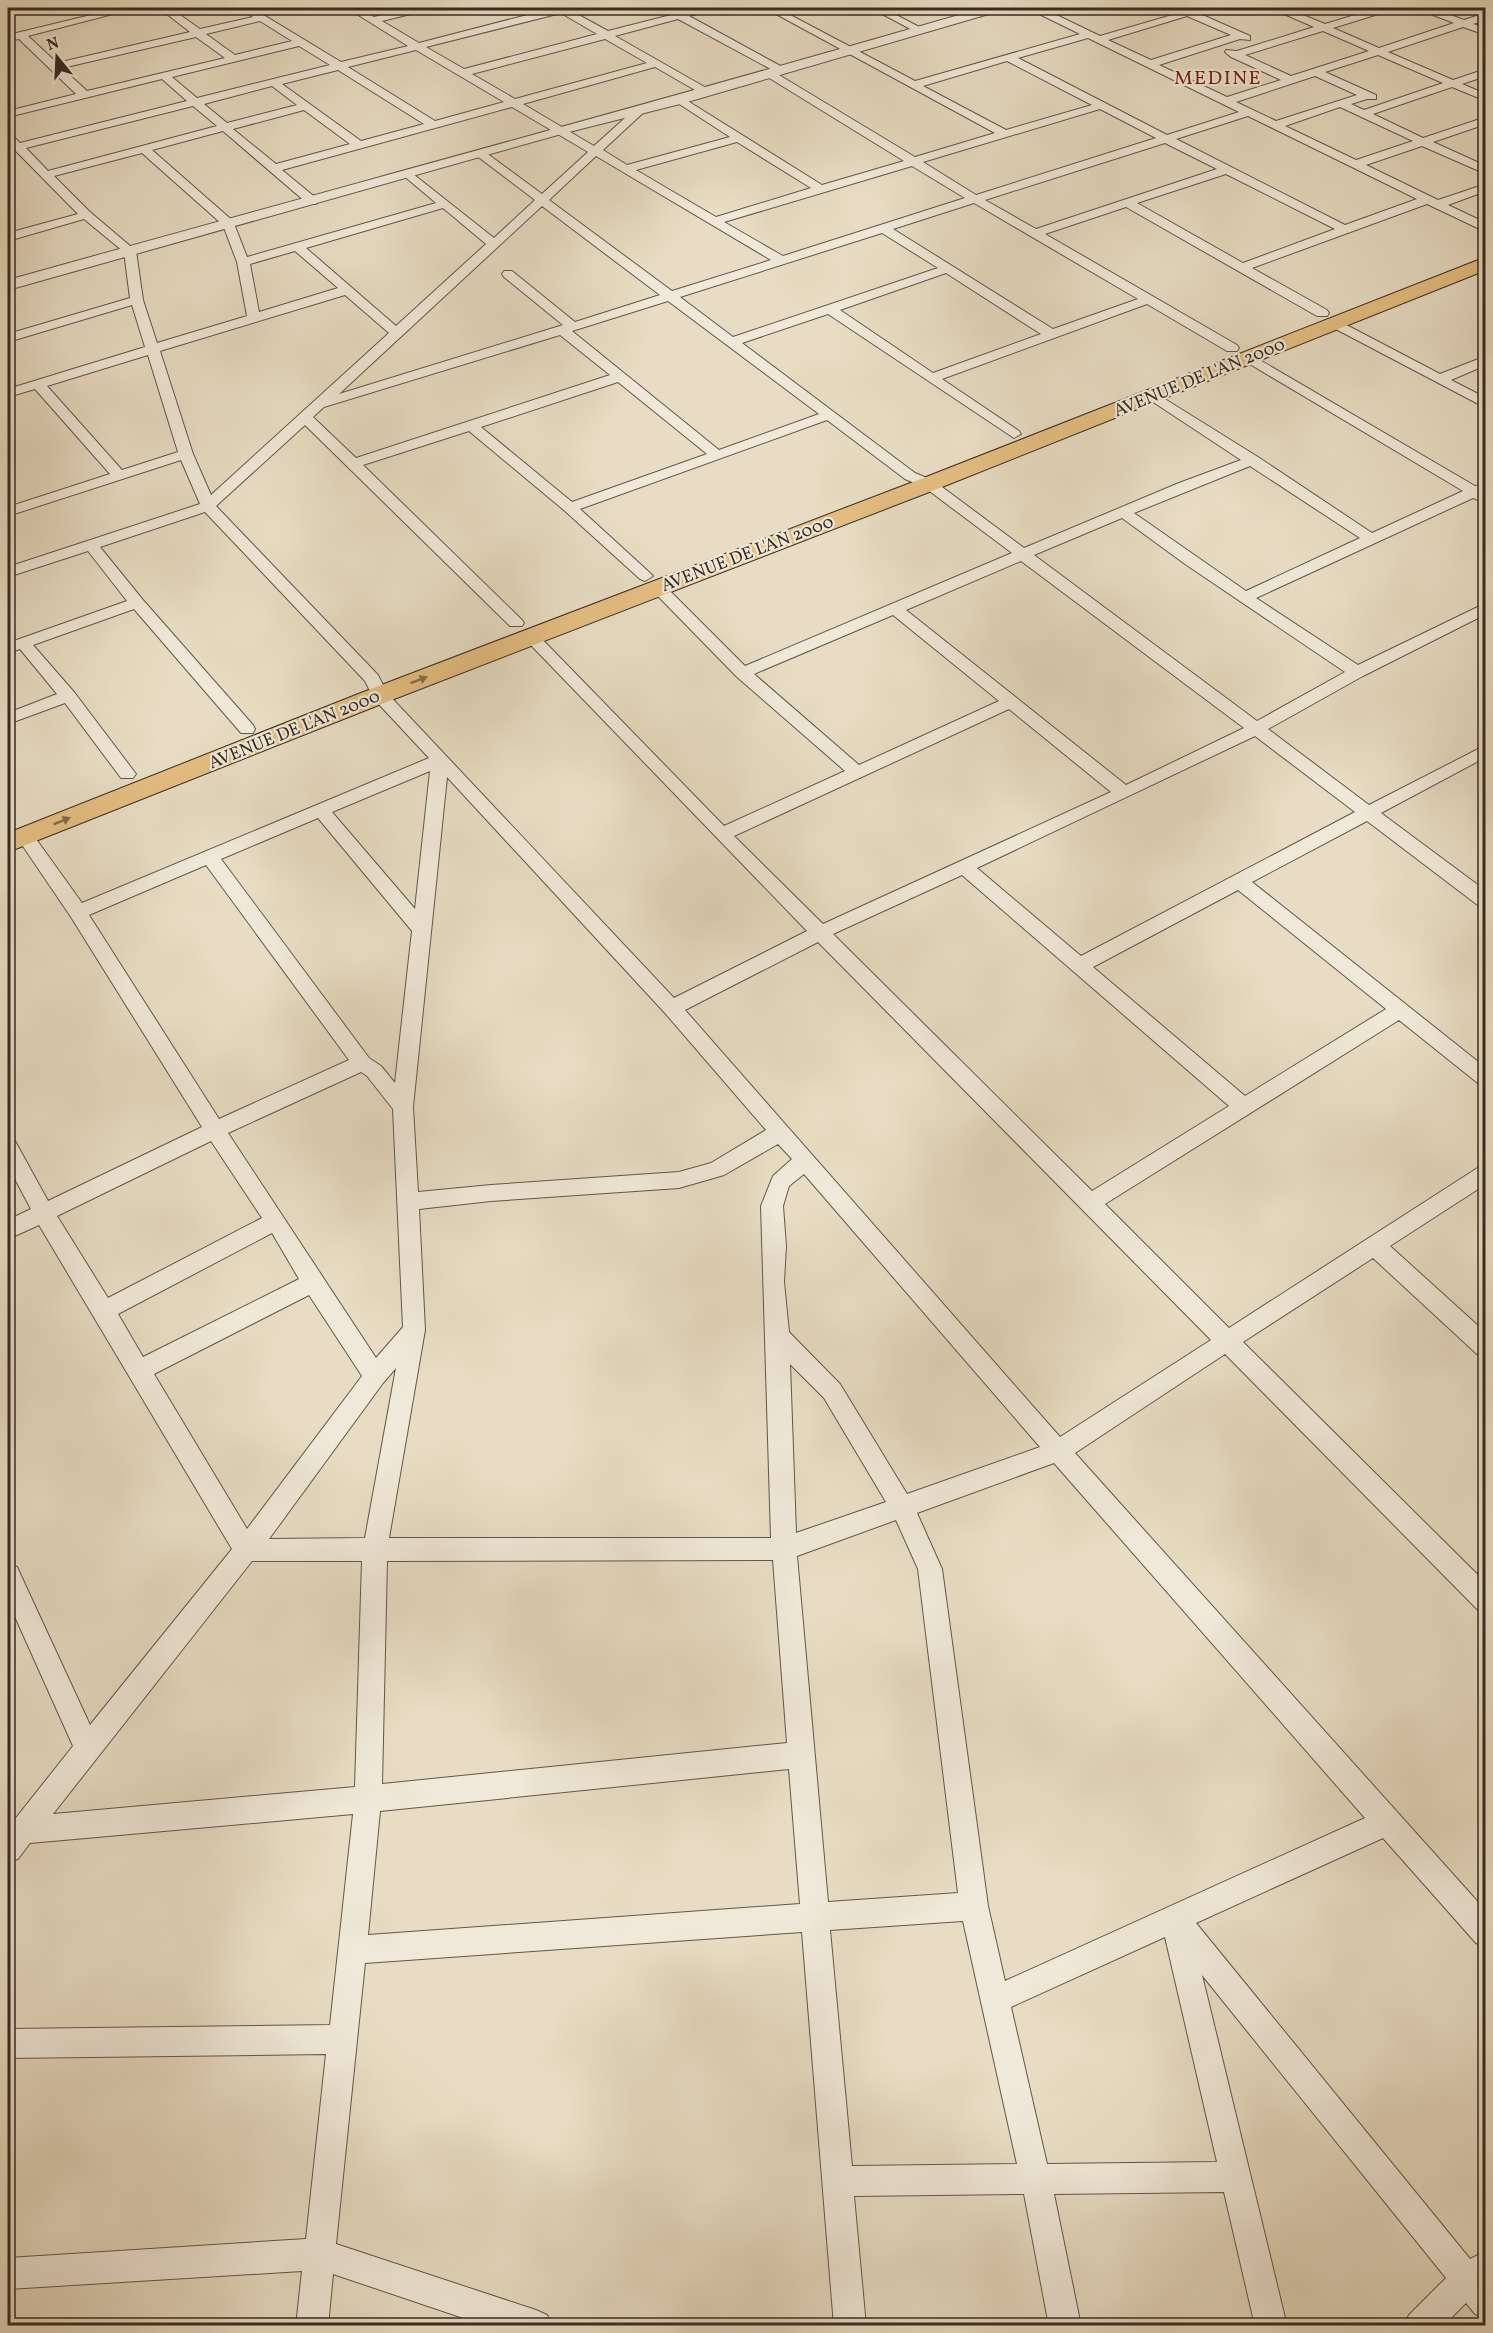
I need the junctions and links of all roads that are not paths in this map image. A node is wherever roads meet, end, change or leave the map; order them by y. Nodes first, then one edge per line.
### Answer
1 (131, 8) edge
2 (164, 8) edge
3 (246, 8) edge
4 (352, 8) edge
5 (423, 8) edge
6 (664, 8) edge
7 (708, 8) edge
8 (770, 8) edge
9 (876, 8) edge
10 (988, 8) edge
11 (1035, 8) edge
12 (1204, 8) edge
13 (1279, 8) edge
14 (1386, 8) edge
15 (1424, 8) edge
16 (561, 9) edge
17 (1188, 13) junction
18 (679, 15) junction
19 (1485, 16) edge
20 (262, 18) junction
21 (373, 20) junction
22 (1463, 23) junction
23 (1323, 27) junction
24 (920, 30) junction
25 (1485, 32) edge
26 (198, 33) junction
27 (21, 35) junction
28 (606, 35) junction
29 (1240, 36) junction
30 (1095, 37) junction
31 (8, 38) edge
32 (301, 42) junction
33 (1213, 44) junction
34 (417, 46) junction
35 (1263, 46) junction
36 (850, 50) junction
37 (1378, 51) junction
38 (1235, 55) junction
39 (232, 58) junction
40 (1009, 58) junction
41 (655, 64) junction
42 (1150, 64) junction
43 (340, 66) junction
44 (54, 67) junction
45 (776, 72) junction
46 (1315, 72) junction
47 (1485, 72) edge
48 (464, 73) junction
49 (163, 75) junction
50 (1290, 80) junction
51 (274, 83) junction
52 (1453, 83) junction
53 (915, 86) junction
54 (706, 92) junction
55 (84, 95) junction
56 (1367, 95) junction
57 (1485, 98) edge
58 (679, 100) junction
59 (1227, 101) junction
60 (195, 102) junction
61 (512, 102) junction
62 (1342, 104) junction
63 (1102, 105) junction
64 (1389, 105) junction
65 (305, 106) junction
66 (640, 110) junction
67 (1250, 112) junction
68 (8, 114) edge
69 (1363, 114) junction
70 (1485, 120) edge
71 (434, 125) junction
72 (1276, 125) junction
73 (225, 127) junction
74 (560, 130) junction
75 (1005, 134) junction
76 (738, 138) junction
77 (1165, 138) junction
78 (13, 142) edge
79 (1423, 142) junction
80 (360, 145) junction
81 (144, 148) junction
82 (594, 152) junction
83 (481, 154) junction
84 (914, 163) junction
85 (1358, 164) junction
86 (275, 168) junction
87 (1484, 168) edge
88 (626, 169) junction
89 (1226, 170) junction
90 (408, 174) junction
91 (45, 175) junction
92 (1485, 187) edge
93 (822, 190) junction
94 (975, 199) junction
95 (543, 200) junction
96 (312, 201) junction
97 (1434, 201) junction
98 (1126, 202) junction
99 (444, 204) junction
100 (86, 215) junction
101 (714, 221) junction
102 (229, 224) junction
103 (883, 228) junction
104 (1485, 228) edge
105 (1343, 229) junction
106 (1034, 234) junction
107 (8, 236) edge
108 (494, 244) junction
109 (297, 246) junction
110 (1485, 249) edge
111 (130, 251) junction
112 (779, 259) junction
113 (243, 262) junction
114 (1485, 263) edge
115 (1241, 268) junction
116 (947, 269) junction
117 (508, 274) dead end
118 (8, 285) edge
119 (346, 290) junction
120 (670, 296) junction
121 (137, 300) junction
122 (1146, 300) junction
123 (830, 309) junction
124 (254, 318) junction
125 (1329, 318) junction
126 (567, 328) junction
127 (396, 333) junction
128 (1051, 334) junction
129 (8, 338) edge
130 (732, 342) junction
131 (153, 350) junction
132 (1240, 352) junction
133 (1485, 360) edge
134 (619, 377) junction
135 (931, 378) junction
136 (1440, 379) junction
137 (38, 384) junction
138 (8, 393) edge
139 (1152, 395) junction
140 (319, 404) junction
141 (1485, 404) edge
142 (829, 415) junction
143 (305, 417) junction
144 (472, 426) junction
145 (1014, 434) junction
146 (186, 454) junction
147 (717, 455) junction
148 (1253, 460) junction
149 (353, 464) junction
150 (119, 475) junction
151 (919, 480) junction
152 (1482, 493) edge
153 (208, 506) junction
154 (10, 508) edge
155 (570, 508) junction
156 (1124, 512) junction
157 (1371, 539) junction
158 (92, 545) junction
159 (1023, 555) junction
160 (8, 572) edge
161 (651, 582) junction
162 (1245, 597) junction
163 (137, 603) junction
164 (895, 609) junction
165 (1485, 609) edge
166 (524, 630) junction
167 (15, 645) edge
168 (1357, 672) junction
169 (743, 673) junction
170 (376, 687) junction
171 (68, 696) junction
172 (1009, 703) junction
173 (8, 719) edge
174 (247, 729) junction
175 (1256, 729) junction
176 (1481, 758) edge
177 (440, 760) junction
178 (856, 772) junction
179 (127, 774) junction
180 (1124, 793) junction
181 (321, 810) junction
182 (1368, 813) junction
183 (13, 834) edge
184 (722, 834) junction
185 (210, 857) junction
186 (965, 867) junction
187 (1239, 881) junction
188 (1485, 901) edge
189 (78, 912) junction
190 (422, 930) junction
191 (821, 932) junction
192 (1078, 966) junction
193 (672, 1008) junction
194 (1400, 1010) junction
195 (362, 1063) junction
196 (1485, 1079) edge
197 (403, 1107) junction
198 (1244, 1107) junction
199 (215, 1130) junction
200 (781, 1132) junction
201 (8, 1148) edge
202 (805, 1160) junction
203 (1485, 1173) edge
204 (408, 1202) junction
205 (1090, 1203) junction
206 (44, 1213) junction
207 (276, 1221) junction
208 (8, 1230) edge
209 (1374, 1245) junction
210 (313, 1283) junction
211 (104, 1311) junction
212 (414, 1329) junction
213 (778, 1336) junction
214 (1226, 1341) junction
215 (1485, 1348) edge
216 (140, 1371) junction
217 (375, 1376) junction
218 (1058, 1451) junction
219 (901, 1505) junction
220 (784, 1549) junction
221 (246, 1550) junction
222 (375, 1550) junction
223 (8, 1575) edge
224 (1485, 1601) edge
225 (88, 1749) junction
226 (802, 1755) junction
227 (368, 1799) junction
228 (1386, 1822) junction
229 (15, 1839) edge
230 (974, 1906) junction
231 (817, 1918) junction
232 (1175, 1919) junction
233 (1485, 1933) edge
234 (352, 1950) junction
235 (995, 2000) junction
236 (342, 2038) junction
237 (8, 2043) edge
238 (1234, 2177) junction
239 (1036, 2180) junction
240 (837, 2181) junction
241 (320, 2254) junction
242 (8, 2274) edge
243 (1479, 2283) edge
244 (312, 2325) edge
245 (536, 2325) edge
246 (850, 2325) edge
247 (1065, 2325) edge
248 (1271, 2325) edge
249 (1420, 2325) edge

1 - 27 street
2 - 26 street
3 - 20 street
4 - 21 street
5 - 21 street
6 - 18 street
7 - 18 street
8 - 36 street
9 - 24 street
10 - 24 street
11 - 30 street
12 - 17 street
13 - 23 street
14 - 23 street
15 - 22 street
16 - 28 street
16 - 34 street
17 - 29 street
17 - 30 street
18 - 28 street
18 - 45 street
19 - 22 street
20 - 26 street
20 - 32 street
21 - 34 street
22 - 25 street
22 - 37 street
23 - 35 street
23 - 37 street
24 - 36 street
26 - 39 street
26 - 44 street
27 - 31 street
27 - 44 street
28 - 41 street
28 - 48 street
29 - 33 street
29 - 35 street
30 - 40 street
30 - 42 street
32 - 39 street
32 - 43 street
33 - 38 street
33 - 42 street
34 - 43 street
34 - 48 street
35 - 38 street
36 - 45 street
36 - 53 street
37 - 46 street
37 - 52 street
38 - 50 street
39 - 49 street
40 - 53 street
40 - 63 street
41 - 54 street
41 - 61 street
42 - 59 street
43 - 51 street
43 - 71 street
44 - 55 street
45 - 54 street
45 - 84 street
46 - 50 street
46 - 56 street
47 - 52 street
48 - 61 street
49 - 55 street
49 - 60 street
50 - 59 street
51 - 60 street
51 - 65 street
52 - 57 street
52 - 64 street
53 - 75 street
54 - 58 street
55 - 68 street
56 - 62 street
56 - 64 street
58 - 66 street
58 - 76 street
59 - 67 street
60 - 73 street
60 - 78 street
61 - 71 street
61 - 74 street
62 - 69 street
62 - 72 street
63 - 75 street
63 - 77 street
64 - 69 street
65 - 73 street
65 - 80 street
66 - 74 street
66 - 82 street
67 - 72 street
67 - 77 street
69 - 79 street
70 - 79 street
71 - 80 street
72 - 85 street
73 - 81 street
73 - 86 street
74 - 82 street
74 - 83 street
75 - 84 street
76 - 88 street
76 - 93 street
77 - 89 street
77 - 94 street
78 - 91 street
79 - 85 street
79 - 87 street
80 - 86 street
81 - 91 street
81 - 102 street
82 - 88 street
82 - 95 street
83 - 90 street
83 - 95 street
84 - 93 street
84 - 94 street
85 - 97 street
86 - 96 street
88 - 101 street
89 - 98 street
89 - 105 street
90 - 96 street
90 - 99 street
91 - 100 street
92 - 97 street
93 - 101 street
94 - 103 street
94 - 106 street
95 - 108 street
95 - 120 street
96 - 102 street
97 - 104 street
97 - 105 street
98 - 106 street
98 - 115 street
99 - 108 street
99 - 109 street
100 - 107 street
100 - 111 street
101 - 112 street
102 - 111 street
102 - 113 street
103 - 112 street
103 - 116 street
105 - 115 street
106 - 122 street
108 - 127 street
109 - 113 street
109 - 119 street
110 - 125 main road, AVENUE DE L'AN 2000
111 - 118 street
111 - 121 street
112 - 120 street
113 - 124 street
114 - 125 main road, AVENUE DE L'AN 2000
115 - 125 street
116 - 123 street
116 - 128 street
117 - 126 street
119 - 124 street
119 - 127 street
120 - 126 street
120 - 130 street
121 - 129 street
121 - 131 street
122 - 128 street
122 - 132 street
123 - 130 street
123 - 135 street
124 - 131 street
125 - 132 main road, AVENUE DE L'AN 2000
125 - 136 street
126 - 134 street
126 - 140 street
127 - 140 street
128 - 135 street
130 - 142 street
131 - 137 street
131 - 146 street
132 - 139 main road, AVENUE DE L'AN 2000
132 - 145 main road, AVENUE DE L'AN 2000
132 - 152 street
133 - 136 street
134 - 144 street
134 - 147 street
135 - 145 street
136 - 141 street
137 - 138 street
137 - 150 street
139 - 148 street
139 - 151 main road, AVENUE DE L'AN 2000
140 - 143 street
142 - 147 street
142 - 151 street
143 - 149 street
143 - 153 street
144 - 149 street
144 - 155 street
145 - 151 main road, AVENUE DE L'AN 2000
146 - 150 street
146 - 153 street
147 - 155 street
148 - 156 street
148 - 157 street
149 - 166 street
150 - 154 street
151 - 159 street
151 - 161 main road, AVENUE DE L'AN 2000
152 - 157 street
153 - 158 street
153 - 170 street
155 - 161 street
156 - 159 street
156 - 162 street
157 - 162 street
158 - 160 street
158 - 163 street
159 - 164 street
159 - 175 street
161 - 166 main road, AVENUE DE L'AN 2000
161 - 169 street
162 - 168 street
163 - 167 street
163 - 174 street
164 - 169 street
164 - 172 street
165 - 168 street
166 - 170 main road, AVENUE DE L'AN 2000
166 - 184 street
167 - 171 street
168 - 175 street
169 - 178 street
170 - 174 main road, AVENUE DE L'AN 2000
170 - 177 street
183 -> 170 main road, AVENUE DE L'AN 2000
171 - 173 street
171 - 179 street
172 - 178 street
172 - 180 street
174 - 179 main road, AVENUE DE L'AN 2000
175 - 180 street
175 - 182 street
176 - 182 street
177 - 181 street
177 - 190 street
177 - 193 street
178 - 184 street
179 - 183 main road, AVENUE DE L'AN 2000
180 - 186 street
181 - 185 street
181 - 190 street
182 - 187 street
182 - 188 street
183 - 189 street
184 - 191 street
185 - 189 street
185 - 195 street
186 - 191 street
186 - 192 street
187 - 192 street
187 - 194 street
189 - 199 street
190 - 197 street
191 - 193 street
191 - 205 street
192 - 198 street
193 - 200 street
194 - 196 street
194 - 198 street
195 - 197 street
195 - 199 street
197 - 204 street
198 - 205 street
199 - 206 street
199 - 207 street
200 - 202 street
200 - 204 street
201 - 206 street
202 - 213 street
202 - 218 street
203 - 209 street
204 - 212 street
205 - 214 street
206 - 208 street
206 - 211 street
207 - 210 street
207 - 211 street
209 - 214 street
209 - 215 street
210 - 216 street
210 - 217 street
211 - 216 street
212 - 217 street
212 - 222 street
213 - 219 street
213 - 220 street
214 - 218 street
214 - 224 street
216 - 221 street
217 - 221 street
218 - 219 street
218 - 228 street
219 - 220 street
219 - 230 street
220 - 222 street
220 - 226 street
221 - 222 street
221 - 225 street
222 - 227 street
223 - 225 street
225 - 229 street
226 - 227 street
226 - 231 street
227 - 229 street
227 - 234 street
228 - 232 street
228 - 233 street
230 - 231 street
230 - 235 street
231 - 234 street
231 - 240 street
232 - 235 street
232 - 238 street
232 - 243 street
234 - 236 street
235 - 239 street
236 - 237 street
236 - 241 street
238 - 239 street
238 - 248 street
239 - 240 street
239 - 247 street
240 - 246 street
241 - 242 street
241 - 244 street
241 - 245 street
243 - 249 street

